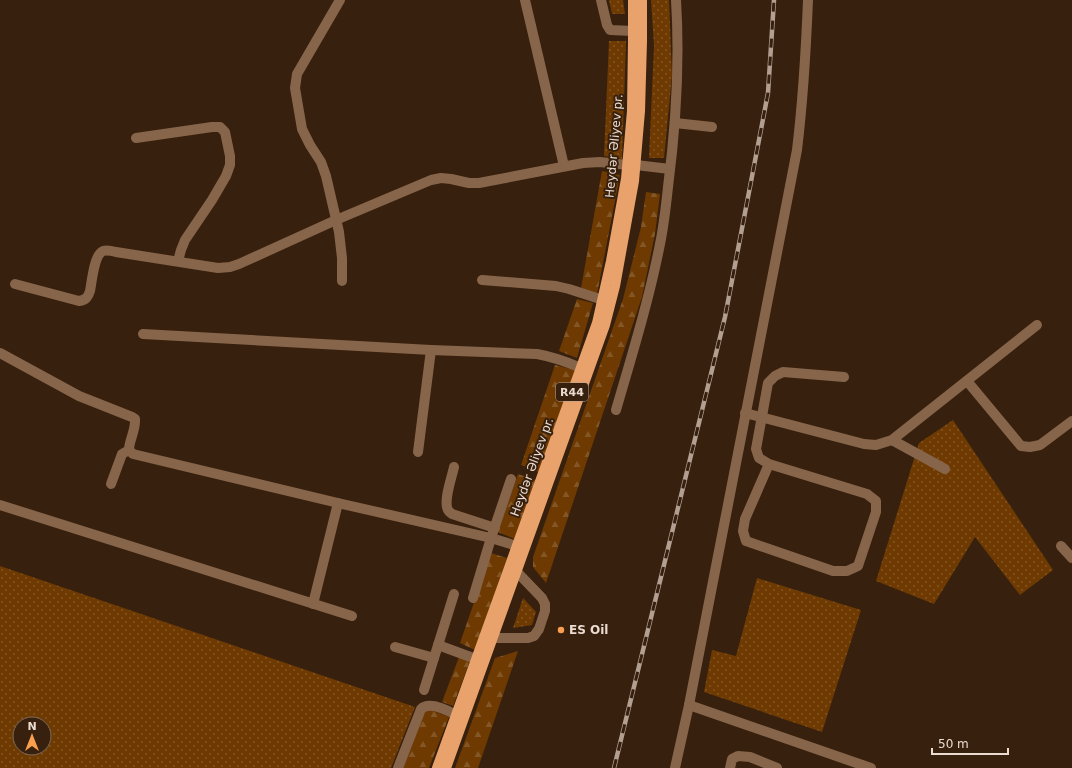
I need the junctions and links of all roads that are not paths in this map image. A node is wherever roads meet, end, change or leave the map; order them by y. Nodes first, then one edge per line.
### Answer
1 (340, 0) edge
2 (525, 0) edge
3 (601, 0) edge
4 (633, 0) edge
5 (642, 0) edge
6 (676, 0) edge
7 (808, 0) edge
8 (633, 31) junction
9 (675, 123) junction
10 (712, 127) dead end
11 (136, 138) dead end
12 (632, 165) junction
13 (564, 166) junction
14 (670, 169) junction
15 (336, 220) junction
16 (178, 262) junction
17 (482, 280) dead end
18 (342, 281) dead end
19 (15, 284) dead end
20 (603, 300) junction
21 (1037, 326) dead end
22 (143, 334) dead end
23 (431, 350) junction
24 (0, 353) edge
25 (581, 368) junction
26 (844, 377) dead end
27 (967, 381) junction
28 (616, 410) dead end
29 (745, 413) junction
30 (762, 418) junction
31 (1072, 421) edge
32 (892, 440) junction
33 (129, 450) junction
34 (418, 452) dead end
35 (769, 464) junction
36 (454, 467) dead end
37 (945, 469) dead end
38 (511, 479) dead end
39 (111, 484) dead end
40 (338, 503) junction
41 (0, 505) edge
42 (494, 528) junction
43 (491, 538) junction
44 (517, 546) junction
45 (1061, 546) dead end
46 (1072, 558) edge
47 (517, 572) junction
48 (454, 594) dead end
49 (474, 598) dead end
50 (313, 604) junction
51 (352, 616) dead end
52 (493, 638) junction
53 (438, 645) junction
54 (395, 647) dead end
55 (434, 658) junction
56 (476, 659) junction
57 (424, 690) dead end
58 (689, 705) junction
59 (456, 714) junction
60 (398, 768) edge
61 (437, 768) edge
62 (446, 768) edge
63 (675, 768) edge
64 (730, 768) edge
65 (777, 768) edge
66 (871, 768) edge

1 - 15 street
2 - 13 street
3 - 8 street
4 - 8 main road, Heydər Əliyev pr. / R44
5 - 12 main road, Heydər Əliyev pr. / R44
6 - 9 street
7 - 29 street
8 - 12 main road, Heydər Əliyev pr. / R44
9 - 10 street
9 - 14 street
11 - 16 street
12 - 13 street
12 - 14 street
12 - 20 main road, Heydər Əliyev pr. / R44
12 - 47 main road, Heydər Əliyev pr. / R44
13 - 15 street
14 - 28 street
15 - 16 street
15 - 18 street
16 - 19 street
17 - 20 street
20 - 25 main road, Heydər Əliyev pr. / R44
21 - 27 street
22 - 23 street
23 - 25 street
23 - 34 street
24 - 33 street
25 - 44 main road, Heydər Əliyev pr. / R44
26 - 30 street
27 - 31 street
27 - 32 street
29 - 30 street
29 - 58 street
30 - 32 street
30 - 35 street
32 - 37 street
33 - 39 street
33 - 40 street
35 - 35 street
36 - 42 street
38 - 42 street
40 - 43 street
40 - 50 street
41 - 50 street
42 - 43 street
43 - 44 street
43 - 49 street
44 - 56 main road, Heydər Əliyev pr. / R44
45 - 46 street
47 - 52 main road, Heydər Əliyev pr. / R44
47 - 52 street
48 - 53 street
50 - 51 street
52 - 62 main road, Heydər Əliyev pr. / R44
53 - 55 street
53 - 56 street
54 - 55 street
55 - 57 street
56 - 59 main road, Heydər Əliyev pr. / R44
58 - 63 street
58 - 66 street
59 - 60 street
59 - 61 main road, Heydər Əliyev pr. / R44
64 - 65 street

